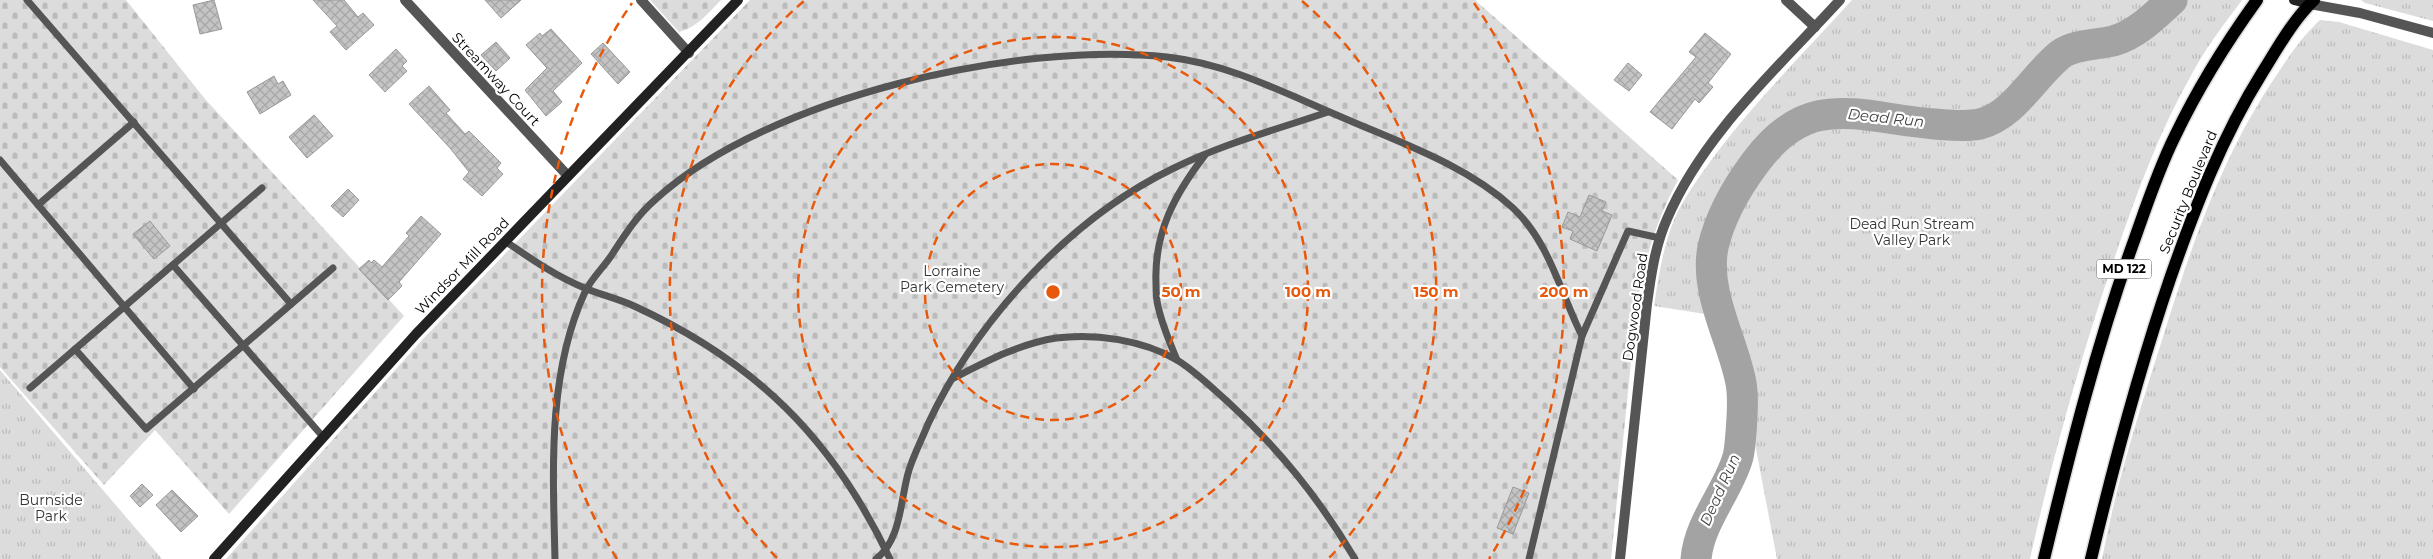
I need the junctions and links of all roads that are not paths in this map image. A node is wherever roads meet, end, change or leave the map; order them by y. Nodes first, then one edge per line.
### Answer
1 (27, 0) edge
2 (405, 0) edge
3 (641, 0) edge
4 (738, 0) edge
5 (1786, 0) edge
6 (1840, 0) edge
7 (2257, 0) edge
8 (2294, 0) edge
9 (2312, 2) edge
10 (1815, 27) junction
11 (2433, 33) edge
12 (689, 53) junction
13 (1328, 112) junction
14 (134, 122) junction
15 (1207, 152) junction
16 (0, 160) edge
17 (568, 176) junction
18 (262, 188) dead end
19 (38, 205) junction
20 (222, 223) junction
21 (1660, 238) junction
22 (505, 241) junction
23 (173, 266) junction
24 (333, 268) dead end
25 (586, 289) junction
26 (292, 304) junction
27 (124, 308) junction
28 (1582, 336) junction
29 (244, 345) junction
30 (75, 349) junction
31 (1177, 360) junction
32 (954, 378) junction
33 (30, 388) dead end
34 (194, 389) junction
35 (324, 438) junction
36 (886, 551) junction
37 (214, 559) edge
38 (556, 559) edge
39 (876, 559) edge
40 (890, 559) edge
41 (1355, 559) edge
42 (1529, 559) edge
43 (1620, 559) edge
44 (2044, 559) edge
45 (2091, 559) edge

1 - 14 lane
2 - 17 street, Streamway Court
3 - 12 street
4 - 12 main road, Windsor Mill Road
5 - 10 street
6 - 10 street, Dogwood Road
7 - 44 main road, MD 122
8 - 9 main road
9 - 11 street
9 - 45 main road, Security Boulevard / MD 122
10 - 21 street, Dogwood Road
12 - 17 main road, Windsor Mill Road
13 - 15 lane
13 - 25 lane
13 - 28 lane
14 - 19 lane
14 - 20 lane
15 - 31 lane
15 - 32 lane
16 - 19 lane
17 - 22 main road, Windsor Mill Road
18 - 20 lane
19 - 27 lane
20 - 23 lane
20 - 26 lane
21 - 28 lane
21 - 43 street, Dogwood Road
22 - 25 lane
22 - 35 main road, Windsor Mill Road
23 - 27 lane
23 - 29 lane
24 - 26 lane
25 - 36 lane
25 - 38 lane
26 - 29 lane
27 - 30 lane
27 - 34 lane
28 - 42 lane
29 - 34 lane
29 - 35 lane
30 - 33 lane
30 - 34 lane
31 - 32 lane
31 - 41 lane
32 - 36 lane
35 - 37 main road, Windsor Mill Road
36 - 39 lane
36 - 40 lane

